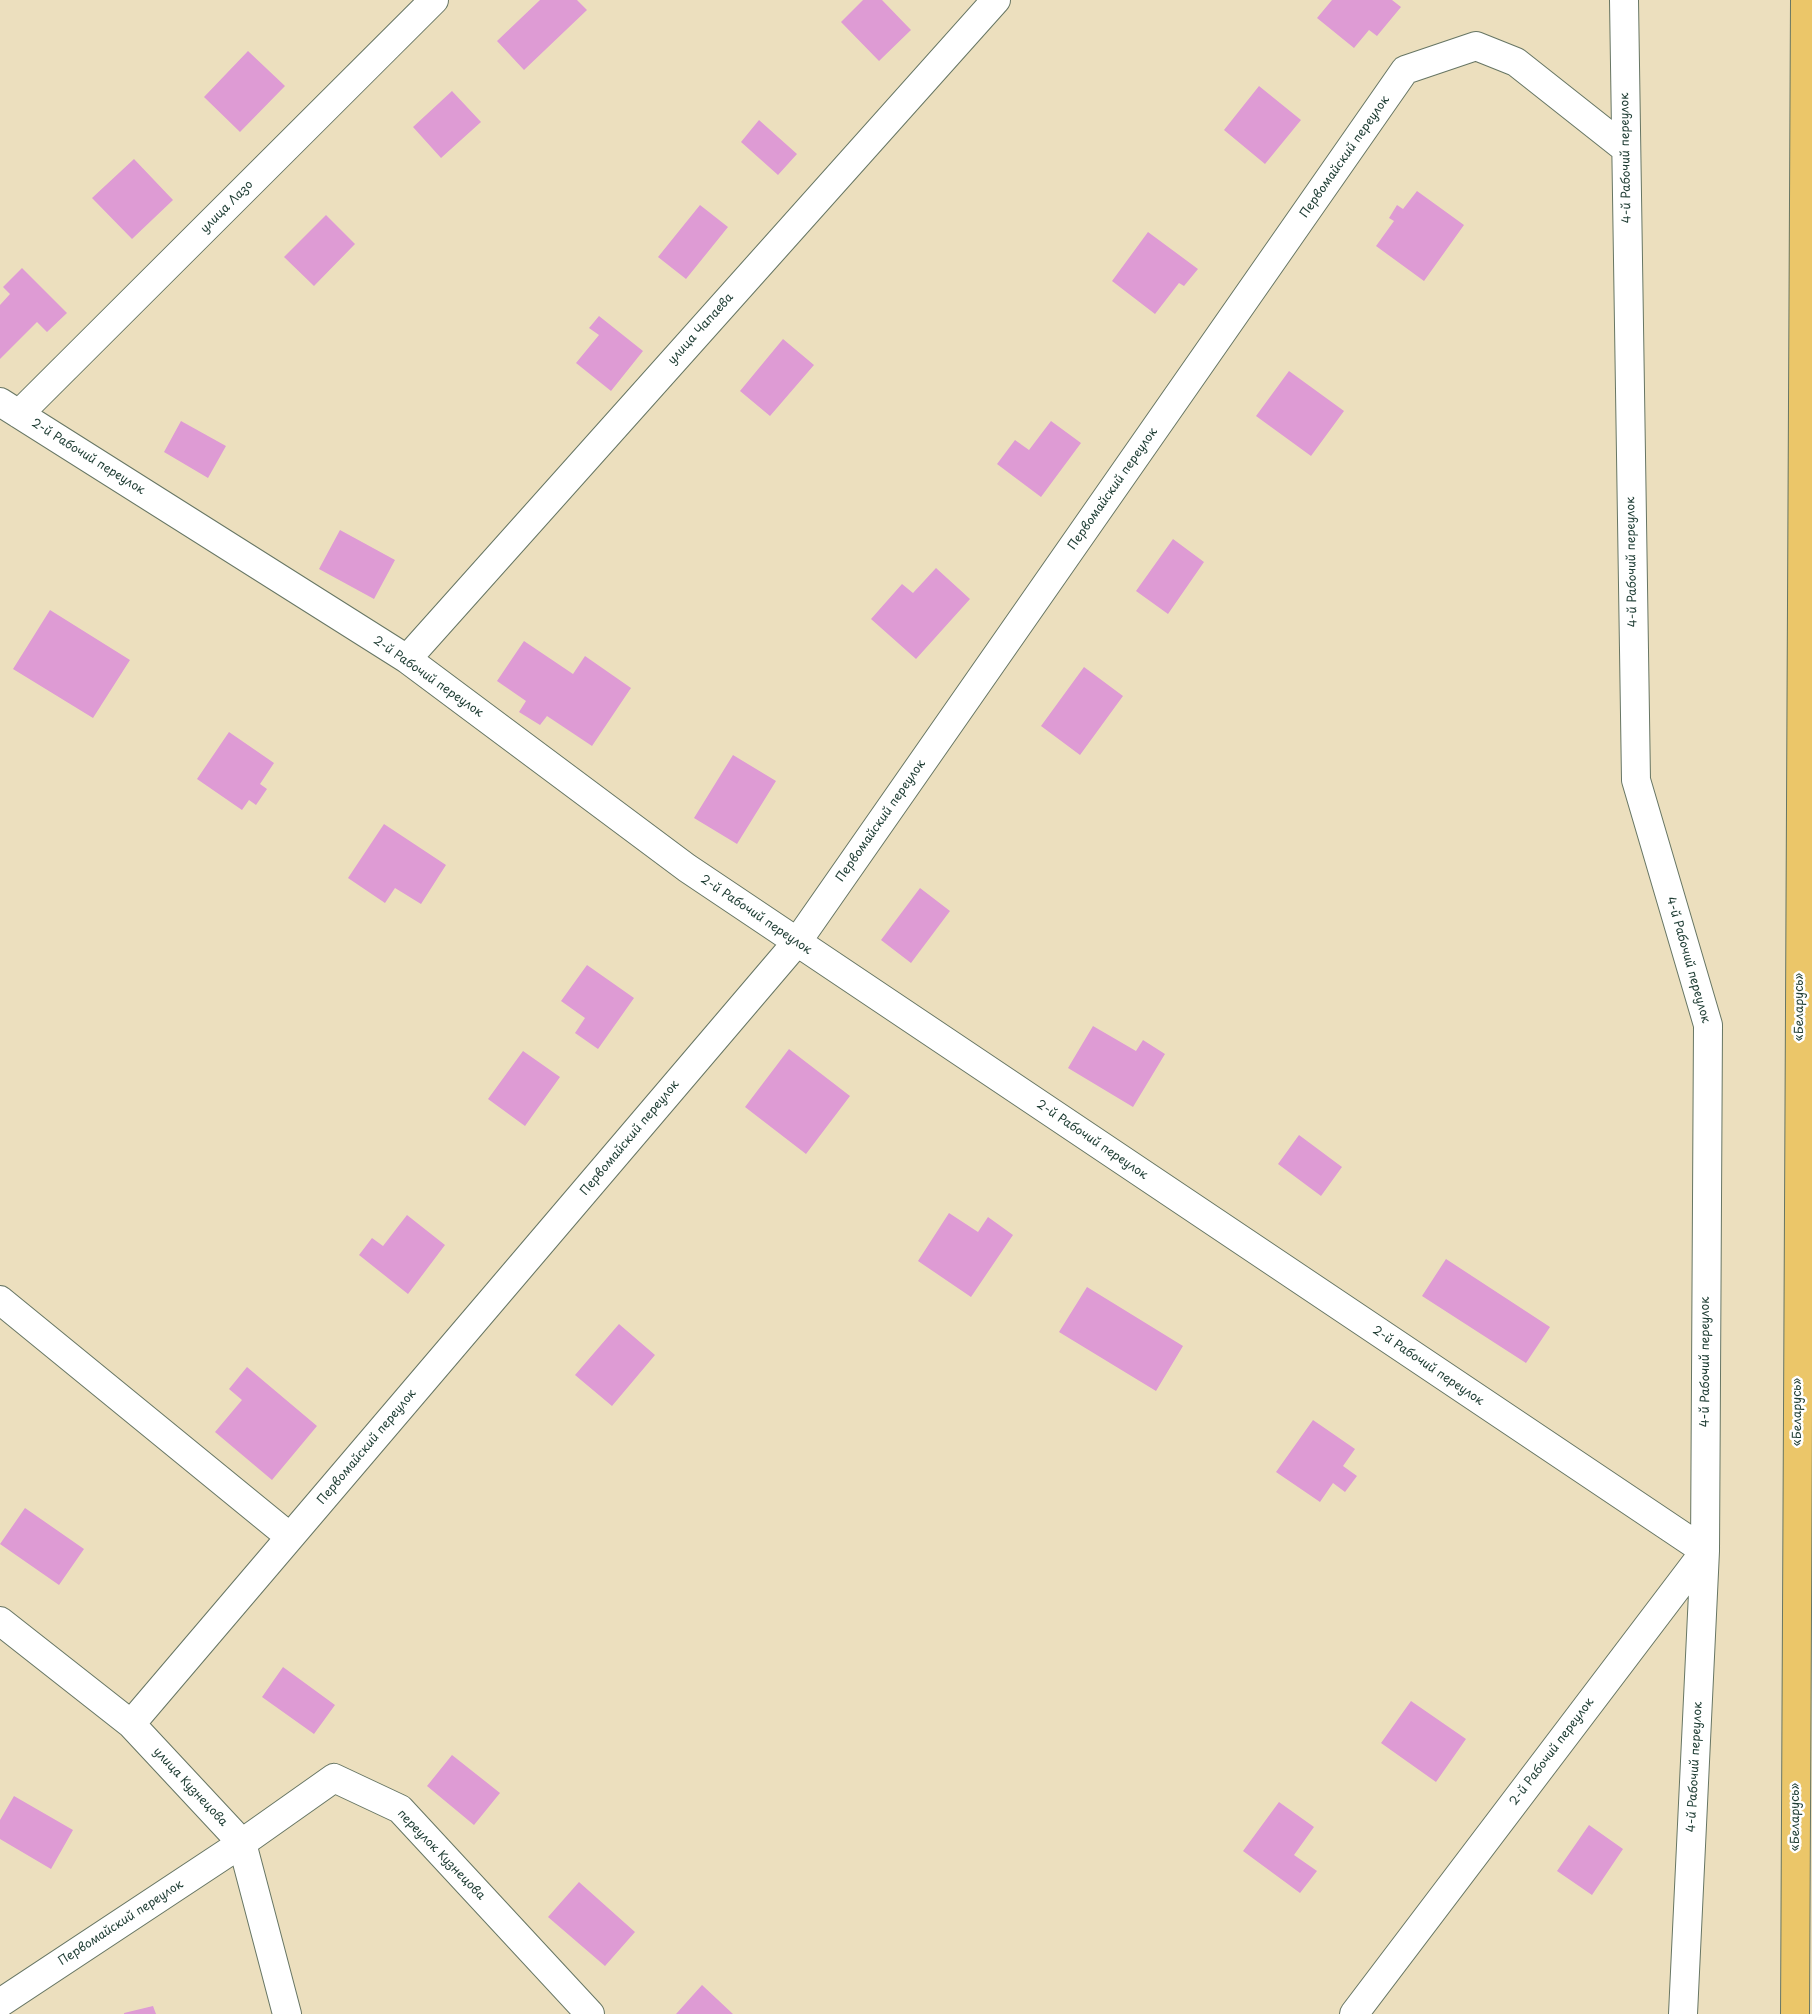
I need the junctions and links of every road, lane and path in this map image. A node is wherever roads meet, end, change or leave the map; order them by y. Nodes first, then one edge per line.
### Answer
1 (434, 0) edge
2 (996, 0) edge
3 (1624, 0) edge
4 (1805, 0) edge
5 (1626, 148) junction
6 (9, 408) edge
7 (406, 658) junction
8 (797, 942) junction
9 (0, 1300) edge
10 (290, 1537) junction
11 (1705, 1551) junction
12 (0, 1621) edge
13 (131, 1724) junction
14 (242, 1843) junction
15 (0, 2004) edge
16 (287, 2014) edge
17 (590, 2014) edge
18 (1354, 2014) edge
19 (1683, 2014) edge
20 (1795, 2014) edge

1 - 6 street, улица Лазо
2 - 7 street, улица Чапаева
3 - 5 street, 4-й Рабочий переулок
4 - 20 highway, «Беларусь»
5 - 8 street, Первомайский переулок
5 - 11 street, 4-й Рабочий переулок
6 - 7 street, 2-й Рабочий переулок
7 - 8 street, 2-й Рабочий переулок
8 - 10 street, Первомайский переулок
8 - 11 street, 2-й Рабочий переулок
9 - 10 street
10 - 13 street, Первомайский переулок
11 - 18 street, 2-й Рабочий переулок
11 - 19 street, 4-й Рабочий переулок
12 - 13 street, улица Кузнецова
13 - 14 street, улица Кузнецова
14 - 15 street, Первомайский переулок
14 - 16 street, улица Кузнецова
14 - 17 street, переулок Кузнецова

